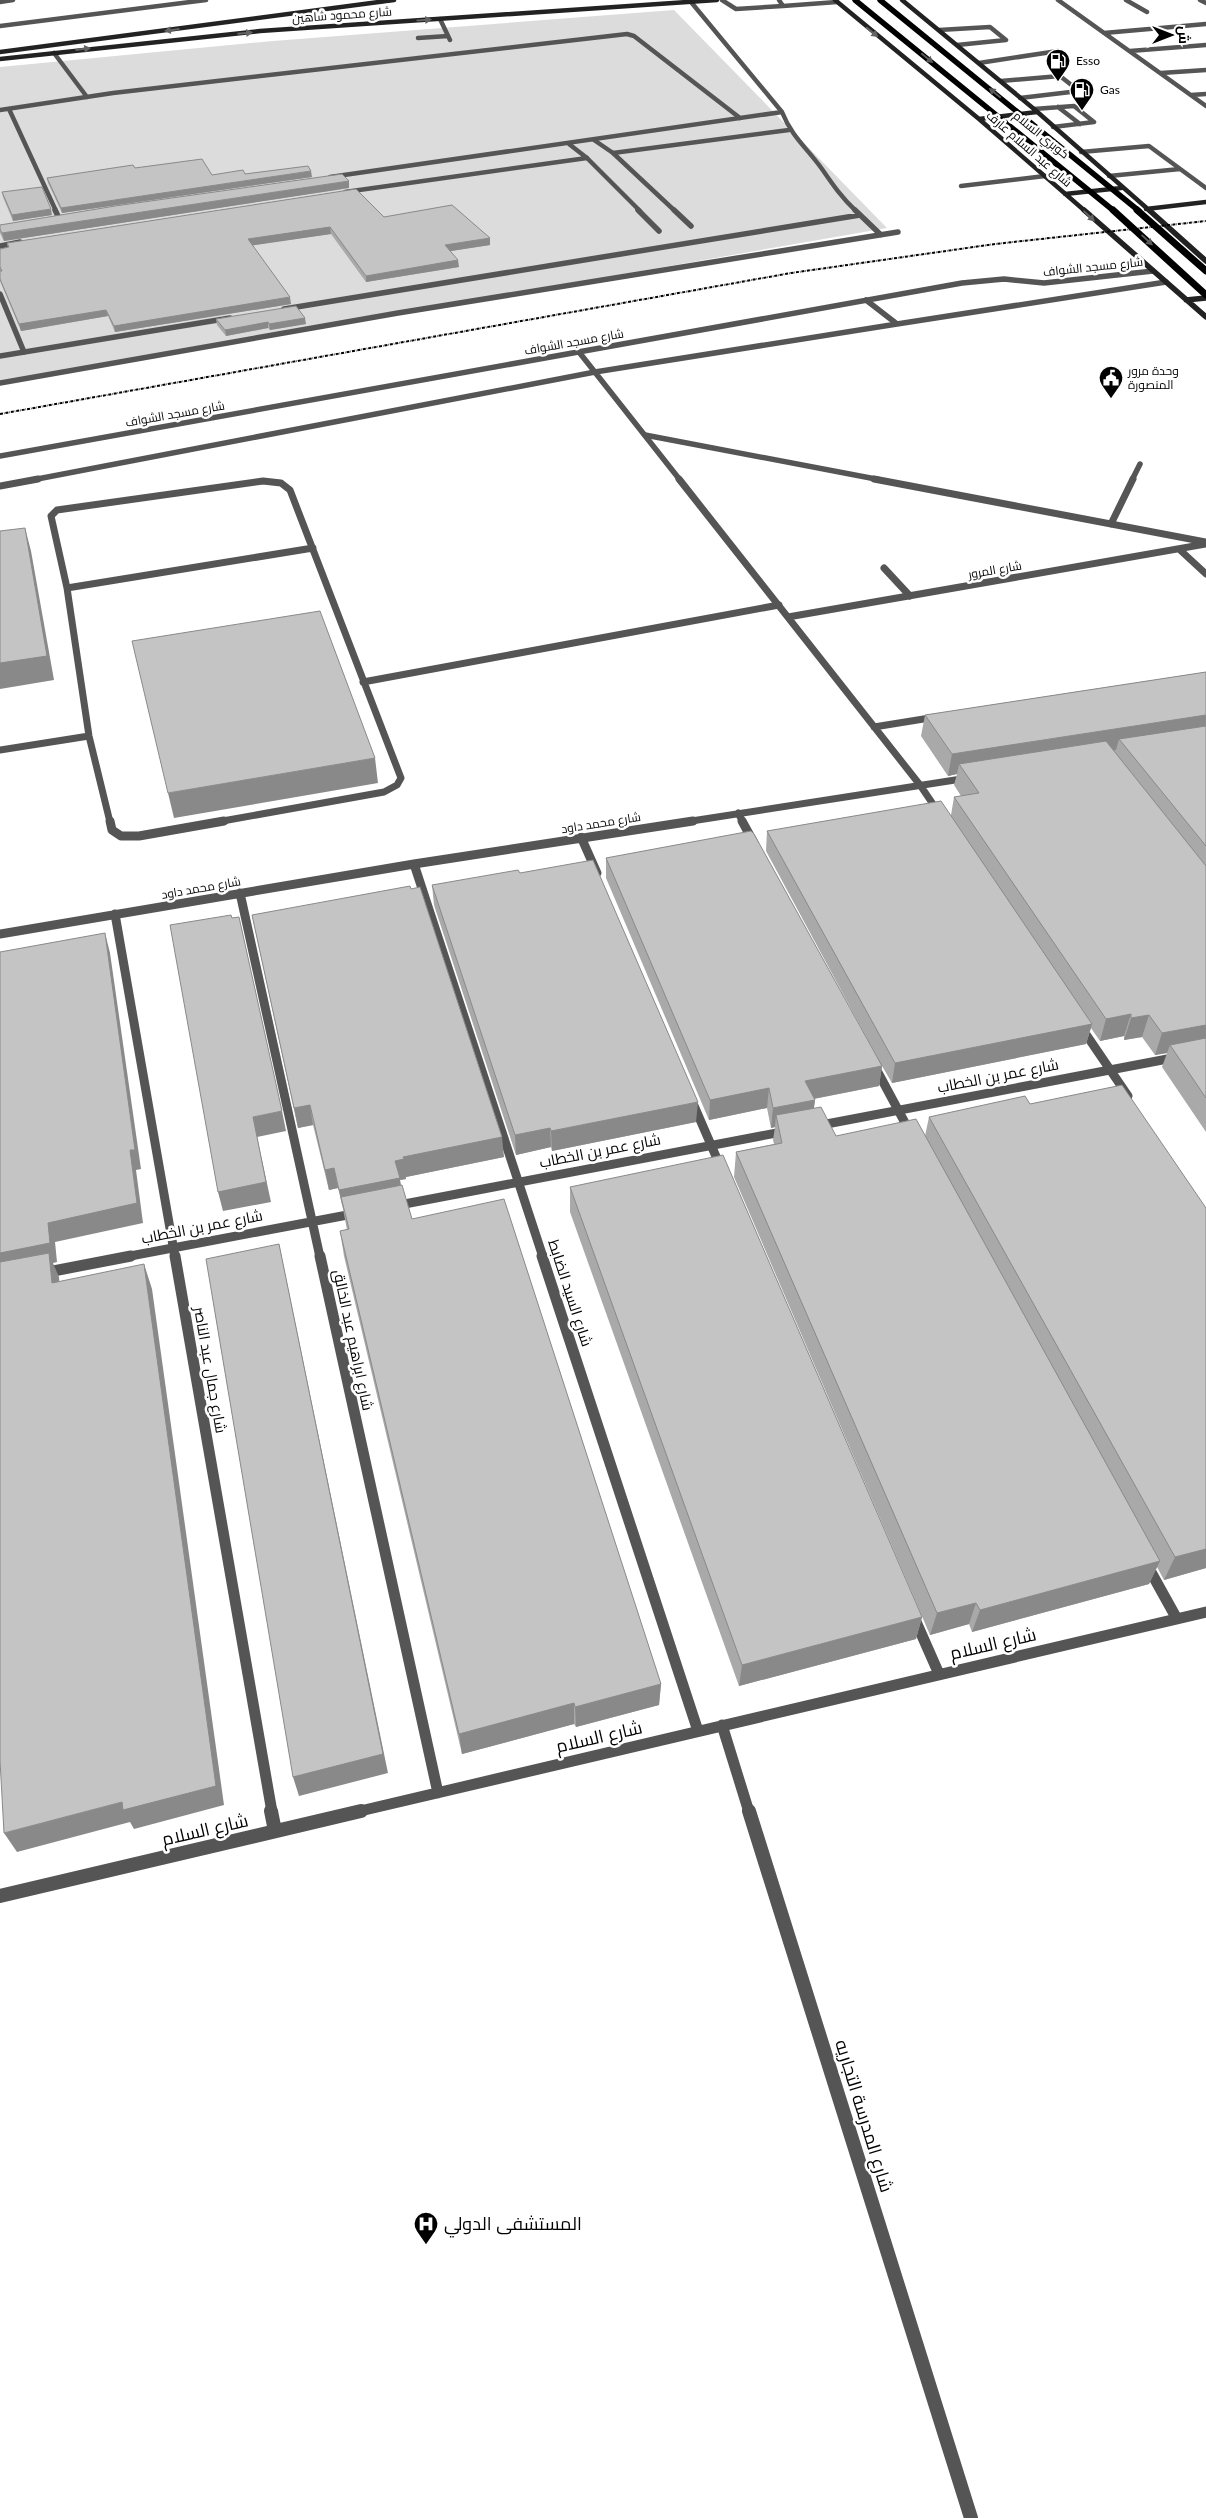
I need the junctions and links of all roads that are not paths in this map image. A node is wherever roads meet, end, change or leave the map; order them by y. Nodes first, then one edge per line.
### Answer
1 (14, 0) edge
2 (206, 0) edge
3 (394, 0) edge
4 (717, 0) edge
5 (722, 0) edge
6 (779, 0) edge
7 (854, 0) edge
8 (880, 0) edge
9 (902, 0) edge
10 (1058, 0) edge
11 (1126, 0) edge
12 (1200, 0) edge
13 (836, 1) edge
14 (0, 2) edge
15 (691, 2) junction
16 (1206, 3) edge
17 (783, 6) junction
18 (1147, 12) dead end
19 (305, 13) junction
20 (440, 19) junction
21 (1206, 24) edge
22 (0, 26) edge
23 (318, 27) junction
24 (970, 28) junction
25 (940, 30) junction
26 (976, 33) dead end
27 (1104, 34) junction
28 (448, 36) junction
29 (418, 38) dead end
30 (981, 38) dead end
31 (451, 41) dead end
32 (987, 42) junction
33 (957, 44) junction
34 (1206, 45) edge
35 (1058, 51) dead end
36 (1130, 51) junction
37 (0, 52) edge
38 (54, 53) junction
39 (0, 59) edge
40 (979, 63) junction
41 (1206, 70) edge
42 (1161, 74) junction
43 (1030, 78) junction
44 (1001, 81) junction
45 (1037, 84) dead end
46 (1044, 89) dead end
47 (1050, 94) junction
48 (1206, 94) edge
49 (1191, 95) junction
50 (87, 97) junction
51 (1020, 98) junction
52 (1206, 106) edge
53 (1058, 107) junction
54 (9, 109) junction
55 (0, 110) edge
56 (1035, 110) junction
57 (782, 112) junction
58 (740, 118) junction
59 (979, 119) junction
60 (1080, 124) junction
61 (1053, 127) junction
62 (789, 130) junction
63 (594, 140) junction
64 (569, 144) junction
65 (1081, 152) junction
66 (613, 153) junction
67 (587, 158) junction
68 (1180, 169) junction
69 (1045, 176) junction
70 (1109, 176) junction
71 (322, 178) edge
72 (961, 186) dead end
73 (1122, 188) junction
74 (1206, 188) edge
75 (342, 192) edge
76 (1065, 194) junction
77 (1206, 202) edge
78 (1146, 209) junction
79 (860, 215) junction
80 (69, 217) edge
81 (60, 218) junction
82 (51, 220) edge
83 (691, 226) dead end
84 (659, 231) dead end
85 (898, 232) dead end
86 (881, 235) junction
87 (28, 241) edge
88 (0, 246) edge
89 (1206, 260) edge
90 (1153, 270) junction
91 (1206, 271) edge
92 (1166, 282) junction
93 (0, 294) edge
94 (1206, 296) edge
95 (866, 300) junction
96 (1186, 300) junction
97 (272, 311) edge
98 (1206, 317) edge
99 (234, 318) edge
100 (897, 324) junction
101 (24, 352) junction
102 (579, 352) junction
103 (0, 356) edge
104 (595, 372) junction
105 (0, 383) edge
106 (645, 435) junction
107 (0, 456) edge
108 (1140, 464) dead end
109 (0, 486) edge
110 (1111, 524) junction
111 (1206, 543) edge
112 (313, 548) junction
113 (1179, 549) junction
114 (884, 568) dead end
115 (1206, 574) edge
116 (67, 588) junction
117 (910, 596) junction
118 (778, 605) junction
119 (788, 617) junction
120 (363, 682) junction
121 (943, 716) edge
122 (874, 727) junction
123 (89, 736) junction
124 (0, 750) edge
125 (978, 776) edge
126 (920, 785) junction
127 (738, 813) junction
128 (942, 818) edge
129 (581, 837) junction
130 (757, 848) edge
131 (414, 864) junction
132 (600, 882) edge
133 (240, 893) junction
134 (115, 914) junction
135 (0, 934) edge
136 (1078, 1021) edge
137 (1187, 1056) edge
138 (870, 1058) edge
139 (1110, 1070) junction
140 (688, 1091) edge
141 (1133, 1103) edge
142 (898, 1110) junction
143 (711, 1146) junction
144 (917, 1146) edge
145 (518, 1182) junction
146 (727, 1182) edge
147 (312, 1222) junction
148 (173, 1248) junction
149 (29, 1275) edge
150 (1143, 1557) edge
151 (908, 1601) edge
152 (1206, 1612) edge
153 (1177, 1619) junction
154 (939, 1674) junction
155 (722, 1725) junction
156 (698, 1731) junction
157 (438, 1793) junction
158 (275, 1831) junction
159 (0, 1896) edge
160 (971, 2518) edge

1 - 14 street
2 - 22 street
3 - 19 main road, شارع محمود شاهين
4 - 15 main road, شارع محمود شاهين
5 - 17 street
6 - 17 street
7 -> 94 main road, كوبري السلام
91 -> 8 main road, كوبري السلام
9 - 25 main road
10 - 27 street
11 - 18 street
12 - 16 street
13 - 17 street
13 -> 59 main road, شارع عبد السلام عارف
15 - 20 main road, شارع محمود شاهين
15 - 57 street
19 - 23 main road
19 -> 37 main road, شارع محمود شاهين
23 -> 20 main road, شارع محمود شاهين
20 - 28 street
21 - 27 street
38 -> 23 main road, شارع محمود شاهين
24 - 25 street
24 - 26 street
24 - 32 street
25 - 33 main road
27 - 36 street
28 - 29 street
28 - 31 street
30 - 32 street
32 - 33 street
33 - 40 main road
34 - 36 street
35 - 40 street
36 - 42 street
38 - 39 main road, شارع محمود شاهين
38 - 50 street
40 - 44 main road
41 - 42 street
42 - 49 street
43 - 44 street
43 - 45 street
43 - 47 street
44 - 51 main road
46 - 47 street
47 - 51 street
48 - 49 street
49 - 52 street
50 - 54 street
50 - 58 street
51 - 56 main road
53 - 56 street
53 - 60 street
53 - 60 street
54 - 55 street
54 - 81 street
56 - 59 main road
56 - 61 main road
57 - 58 street
57 - 62 street
58 - 63 street
59 - 69 main road, شارع عبد السلام عارف
60 - 61 street
61 - 65 main road
62 - 66 street
62 - 79 street
63 - 64 street
63 - 66 street
64 - 67 street
64 - 71 street
65 - 68 street
65 - 70 main road
66 - 83 street
67 - 75 street
67 - 84 street
68 - 70 street
68 - 74 street
69 - 72 street
69 - 76 main road, شارع عبد السلام عارف
70 - 73 main road
73 - 76 main road
73 - 78 main road
76 -> 90 main road, شارع عبد السلام عارف
77 - 78 main road
78 - 89 main road
79 - 86 street
79 - 97 street
80 - 81 street
81 - 82 street
85 - 86 street
86 - 105 street
87 - 88 street
90 - 92 main road, شارع عبد السلام عارف
90 - 95 street, شارع مسجد الشواف
92 - 96 main road, شارع عبد السلام عارف
92 - 100 street
93 - 101 street
94 - 96 main road
95 - 100 street
95 - 102 street, شارع مسجد الشواف
96 - 98 main road, شارع عبد السلام عارف
99 - 101 street
100 - 104 street
101 - 103 street
102 - 104 street
102 - 107 street, شارع مسجد الشواف
104 - 106 street
104 - 109 street
106 - 110 street
106 - 118 street
108 - 110 street
110 - 111 street
111 - 113 street, شارع المرور
112 - 116 street
112 - 116 street
112 - 120 street
113 - 115 street
113 - 117 street, شارع المرور
114 - 117 street
116 - 123 street
117 - 119 street, شارع المرور
118 - 119 street
118 - 120 street
119 - 122 street
120 - 123 street
121 - 122 street
122 - 126 street
123 - 124 street
125 - 126 street, شارع محمد داود
126 - 127 street, شارع محمد داود
126 - 128 street
127 - 129 street, شارع محمد داود
127 - 130 street
129 - 131 street, شارع محمد داود
129 - 132 street
131 - 133 street, شارع محمد داود
131 - 145 street, شارع السيد الضابط
133 - 134 street, شارع محمد داود
133 - 147 street, شارع ابراهيم عبد الخالق
134 - 135 street, شارع محمد داود
134 - 148 street, شارع جمال عبد الناصر
136 - 139 street
137 - 139 street, شارع عمر بن الخطاب
138 - 142 street
139 - 141 street
139 - 142 street, شارع عمر بن الخطاب
140 - 143 street
142 - 143 street, شارع عمر بن الخطاب
142 - 144 street
143 - 145 street, شارع عمر بن الخطاب
143 - 146 street
145 - 147 street, شارع عمر بن الخطاب
145 - 156 street, شارع السيد الضابط
147 - 148 street, شارع عمر بن الخطاب
147 - 157 street, شارع ابراهيم عبد الخالق
148 - 149 street, شارع عمر بن الخطاب
148 - 158 street, شارع جمال عبد الناصر
150 - 153 street
151 - 154 street
152 - 153 street, شارع السلام
153 - 154 street, شارع السلام
154 - 155 street, شارع السلام
155 - 156 street, شارع السلام
155 - 160 street, شارع المدرسة التجاريه
156 - 157 street, شارع السلام
157 - 158 street, شارع السلام
158 - 159 street, شارع السلام

